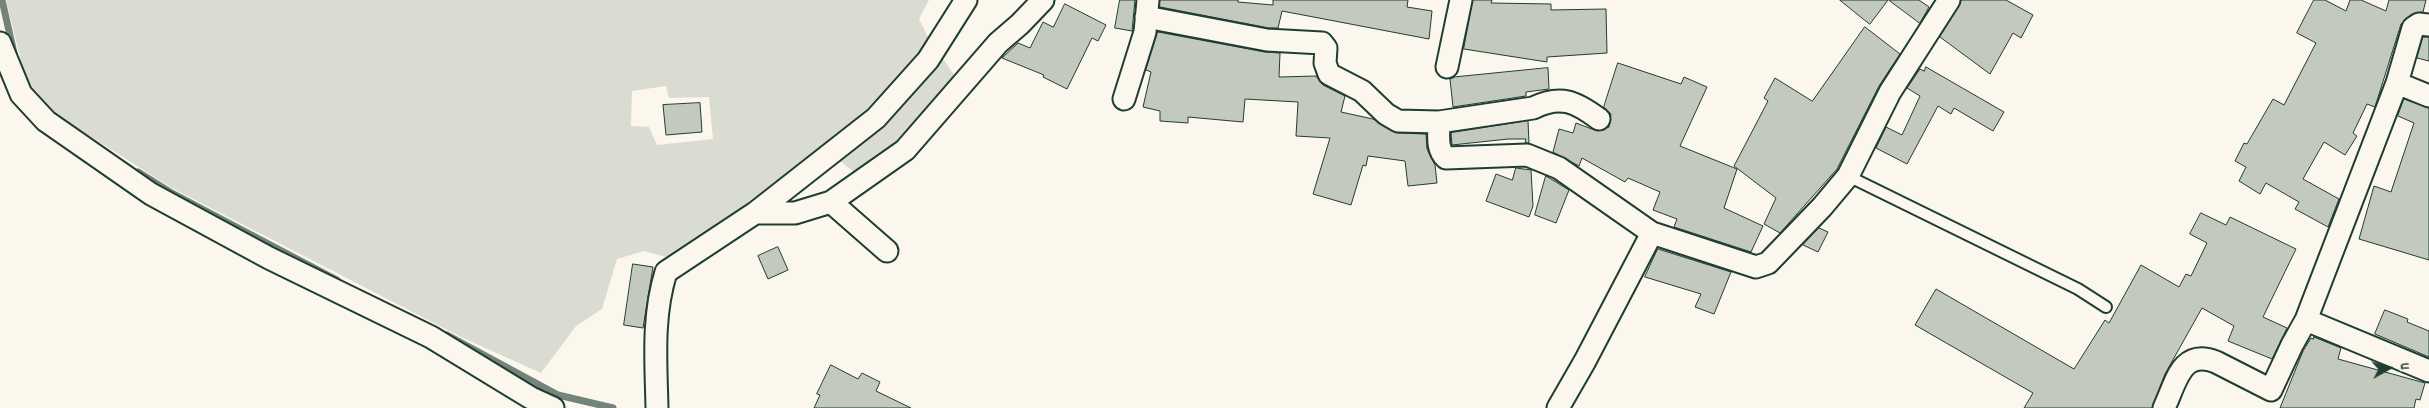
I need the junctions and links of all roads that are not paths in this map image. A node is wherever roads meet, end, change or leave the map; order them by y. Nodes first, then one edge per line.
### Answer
1 (966, 0) edge
2 (1043, 0) edge
3 (1461, 0) edge
4 (1949, 0) edge
5 (1147, 8) edge
6 (2429, 25) edge
7 (0, 42) edge
8 (1447, 66) dead end
9 (2397, 83) junction
10 (2429, 96) edge
11 (1124, 99) dead end
12 (1599, 119) dead end
13 (1438, 122) junction
14 (1848, 176) junction
15 (831, 202) junction
16 (755, 213) junction
17 (1652, 233) junction
18 (887, 251) dead end
19 (2106, 307) dead end
20 (2306, 320) junction
21 (2429, 371) edge
22 (2269, 399) edge
23 (553, 408) edge
24 (657, 408) edge
25 (1558, 408) edge
26 (2164, 408) edge

1 - 16 street
2 - 15 street
3 - 8 street
4 - 14 street
5 - 11 street
5 - 13 street
6 - 9 street
7 - 23 street
9 - 10 street
9 - 20 street
12 - 13 street
13 - 17 street
14 - 17 street
14 - 19 lane
15 - 16 street
15 - 18 street
16 - 24 street
17 - 25 street
20 - 21 street
20 - 22 street
22 - 26 street

